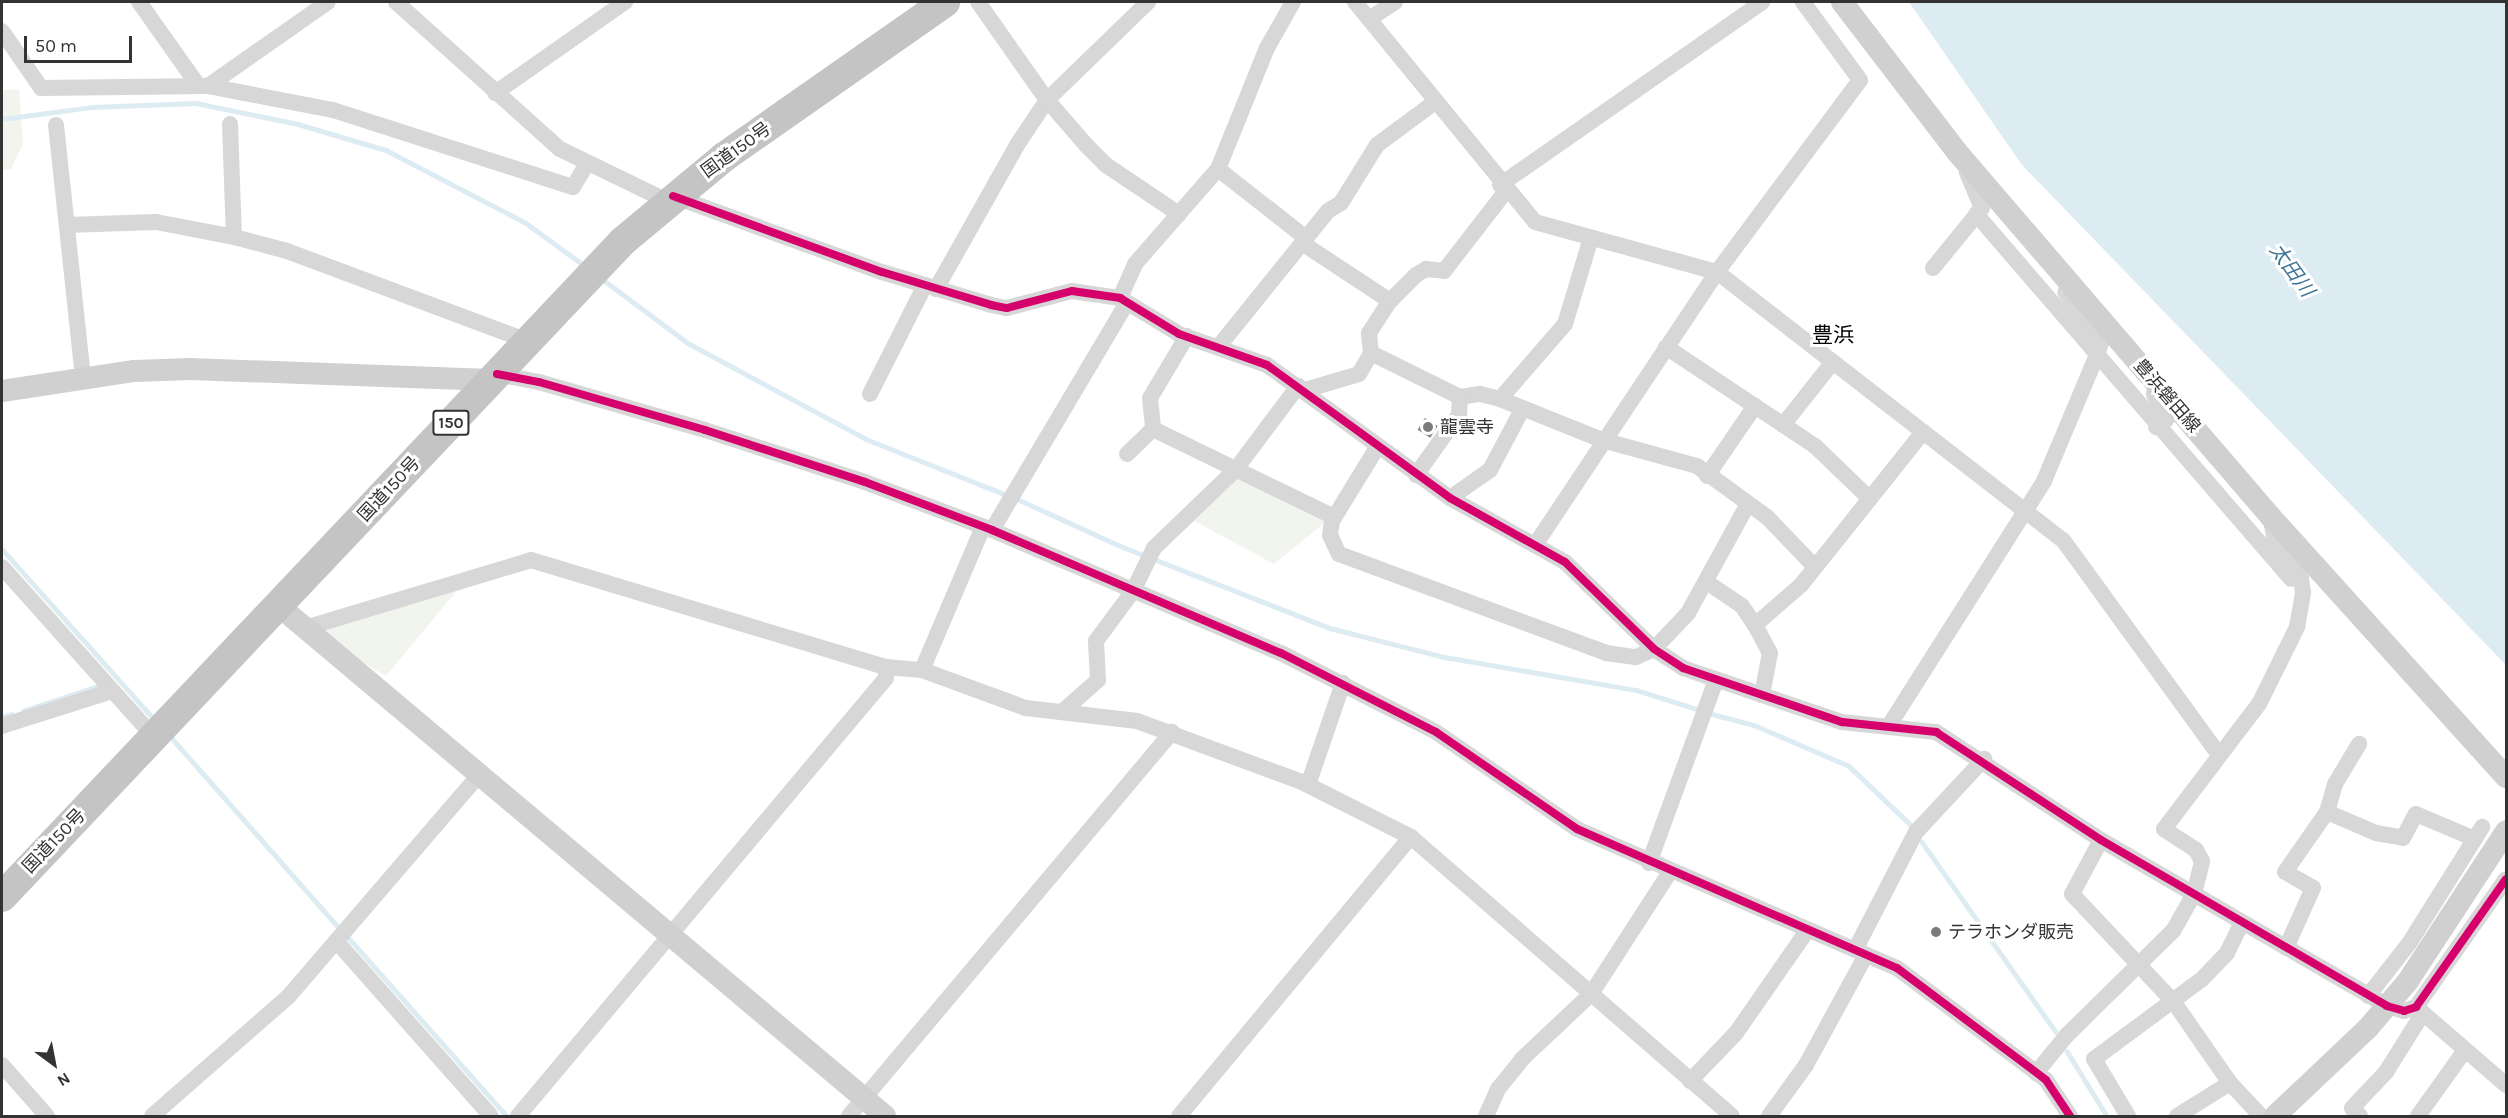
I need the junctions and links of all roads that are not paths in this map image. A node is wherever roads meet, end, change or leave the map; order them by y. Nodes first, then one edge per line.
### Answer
1 (139, 2) edge
2 (328, 2) edge
3 (396, 2) edge
4 (625, 2) edge
5 (945, 2) edge
6 (978, 2) edge
7 (1148, 2) edge
8 (1293, 2) edge
9 (1355, 2) edge
10 (1395, 2) edge
11 (1762, 2) edge
12 (1803, 2) edge
13 (1842, 2) edge
14 (1369, 19) junction
15 (2, 31) edge
16 (202, 85) junction
17 (495, 93) junction
18 (1047, 100) junction
19 (1435, 102) junction
20 (230, 124) dead end
21 (56, 125) dead end
22 (1958, 152) junction
23 (587, 164) junction
24 (1218, 169) junction
25 (1503, 188) junction
26 (670, 198) junction
27 (1179, 214) junction
28 (1976, 214) junction
29 (67, 225) junction
30 (234, 237) junction
31 (1591, 237) junction
32 (1304, 241) junction
33 (2048, 257) junction
34 (1933, 268) dead end
35 (1717, 272) junction
36 (931, 287) junction
37 (1124, 301) junction
38 (1390, 302) junction
39 (1186, 336) junction
40 (528, 341) junction
41 (1219, 346) junction
42 (1666, 347) junction
43 (1371, 353) junction
44 (2097, 355) junction
45 (1833, 362) junction
46 (494, 377) junction
47 (83, 378) junction
48 (2157, 384) junction
49 (1302, 388) junction
50 (2, 391) edge
51 (870, 394) dead end
52 (1460, 397) junction
53 (1500, 399) junction
54 (1755, 406) junction
55 (1523, 408) junction
56 (1783, 425) junction
57 (2156, 427) junction
58 (1153, 429) junction
59 (1923, 432) junction
60 (1602, 440) junction
61 (1378, 446) junction
62 (1127, 454) dead end
63 (1236, 469) junction
64 (1416, 475) junction
65 (1707, 476) junction
66 (1450, 498) junction
67 (1870, 499) junction
68 (1748, 504) junction
69 (2026, 512) junction
70 (2270, 516) junction
71 (1334, 517) junction
72 (988, 529) junction
73 (1535, 545) junction
74 (2, 567) edge
75 (1815, 567) junction
76 (1708, 583) junction
77 (1133, 591) junction
78 (2303, 593) junction
79 (279, 606) junction
80 (1755, 625) junction
81 (305, 628) junction
82 (1654, 649) junction
83 (886, 667) junction
84 (922, 670) junction
85 (1716, 680) junction
86 (1343, 683) junction
87 (112, 691) junction
88 (1762, 695) junction
89 (1062, 712) junction
90 (1890, 724) junction
91 (2, 726) edge
92 (1172, 732) junction
93 (154, 737) junction
94 (2359, 744) dead end
95 (2218, 755) junction
96 (1984, 759) junction
97 (481, 773) junction
98 (2506, 777) edge
99 (1308, 784) junction
100 (2327, 812) junction
101 (2506, 831) edge
102 (1411, 837) junction
103 (2101, 840) junction
104 (1649, 863) junction
105 (1671, 872) junction
106 (2506, 879) edge
107 (2194, 894) junction
108 (2, 897) edge
109 (2242, 922) junction
110 (1807, 930) junction
111 (672, 936) junction
112 (337, 942) junction
113 (2286, 948) junction
114 (1860, 952) junction
115 (2140, 966) junction
116 (1591, 994) junction
117 (2173, 1001) junction
118 (2378, 1001) junction
119 (2419, 1010) junction
120 (2465, 1050) junction
121 (2, 1065) edge
122 (2036, 1073) junction
123 (1690, 1081) junction
124 (2230, 1083) junction
125 (2506, 1085) edge
126 (864, 1098) junction
127 (47, 1116) edge
128 (153, 1116) edge
129 (491, 1116) edge
130 (518, 1116) edge
131 (849, 1116) edge
132 (885, 1116) edge
133 (1179, 1116) edge
134 (1486, 1116) edge
135 (1732, 1116) edge
136 (1769, 1116) edge
137 (2070, 1116) edge
138 (2128, 1116) edge
139 (2177, 1116) edge
140 (2261, 1116) edge
141 (2275, 1116) edge
142 (2360, 1116) edge
143 (2418, 1116) edge

1 - 16 street
2 - 16 street
3 - 17 street
4 - 17 street
5 - 26 highway, 国道150号 / 150
6 - 18 street
7 - 18 street
8 - 24 street
9 - 14 street
10 - 14 street
11 - 25 street
12 - 35 street
13 - 22 street, 豊浜磐田線
14 - 19 street
15 - 16 street
16 - 23 street
17 - 23 street
18 - 27 street
18 - 36 street
19 - 25 street
19 - 32 street
20 - 30 street
21 - 29 street
22 - 28 street
22 - 33 street, 豊浜磐田線
23 - 26 street
24 - 27 street
24 - 32 street
25 - 31 street
25 - 38 street
26 - 36 street
26 - 40 highway, 国道150号 / 150
27 - 37 street
28 - 34 street
28 - 44 street
29 - 30 street
29 - 47 street
30 - 40 street
31 - 35 street
31 - 53 street
32 - 38 street
32 - 41 street
33 - 44 street
33 - 48 street, 豊浜磐田線
35 - 42 street
35 - 45 street
36 - 37 street
36 - 51 street
37 - 39 street
37 - 72 street
38 - 43 street
39 - 41 street
39 - 58 street
40 - 46 highway, 国道150号 / 150
41 - 49 street
42 - 54 street
42 - 60 street
43 - 49 street
43 - 52 street
44 - 57 street
44 - 69 street
45 - 56 street
45 - 59 street
46 - 47 street
46 - 72 street
46 - 79 highway, 国道150号 / 150
47 - 50 street
48 - 57 street
48 - 70 street, 豊浜磐田線
49 - 61 street
49 - 63 street
52 - 53 street
52 - 64 street
53 - 55 street
54 - 56 street
54 - 65 street
55 - 60 street
55 - 66 street
56 - 67 street
57 - 78 street
58 - 62 street
58 - 63 street
59 - 67 street
59 - 69 street
60 - 65 street
60 - 73 street
61 - 64 street
61 - 71 street
63 - 71 street
63 - 77 street
64 - 66 street
65 - 68 street
66 - 73 street
67 - 75 street
68 - 75 street
68 - 76 street
69 - 90 street
69 - 95 street
70 - 78 street
70 - 98 street, 豊浜磐田線
71 - 82 street
72 - 77 street
72 - 84 street
73 - 82 street
74 - 87 street
75 - 80 street
76 - 80 street
76 - 82 street
77 - 86 street
77 - 89 street
78 - 95 street
79 - 81 street
79 - 93 highway, 国道150号 / 150
80 - 88 street
81 - 83 street
81 - 97 street
82 - 85 street
83 - 84 street
83 - 111 street
84 - 89 street
85 - 88 street
85 - 104 street
86 - 99 street
86 - 104 street
87 - 91 street
87 - 93 street
88 - 90 street
89 - 92 street
90 - 96 street
92 - 99 street
92 - 126 street
93 - 108 highway, 国道150号 / 150
94 - 100 street
95 - 107 street
96 - 103 street
96 - 114 street
97 - 111 street
97 - 112 street
99 - 102 street
100 - 113 street
100 - 118 street
101 - 118 street
102 - 116 street
102 - 133 street
103 - 107 street
103 - 115 street
104 - 105 street
105 - 110 street
105 - 116 street
106 - 119 street
107 - 109 street
107 - 115 street
109 - 113 street
109 - 117 street
110 - 114 street
110 - 123 street
111 - 126 street
111 - 130 street
112 - 128 street
112 - 129 street
113 - 118 street
114 - 122 street
114 - 136 street
115 - 117 street
115 - 122 street
116 - 123 street
116 - 134 street
117 - 124 street
117 - 138 street
118 - 119 street
118 - 141 street
119 - 120 street
119 - 142 street
120 - 125 street
120 - 143 street
121 - 127 street
122 - 137 street
123 - 135 street
124 - 139 street
124 - 140 street
126 - 131 street
126 - 132 street

